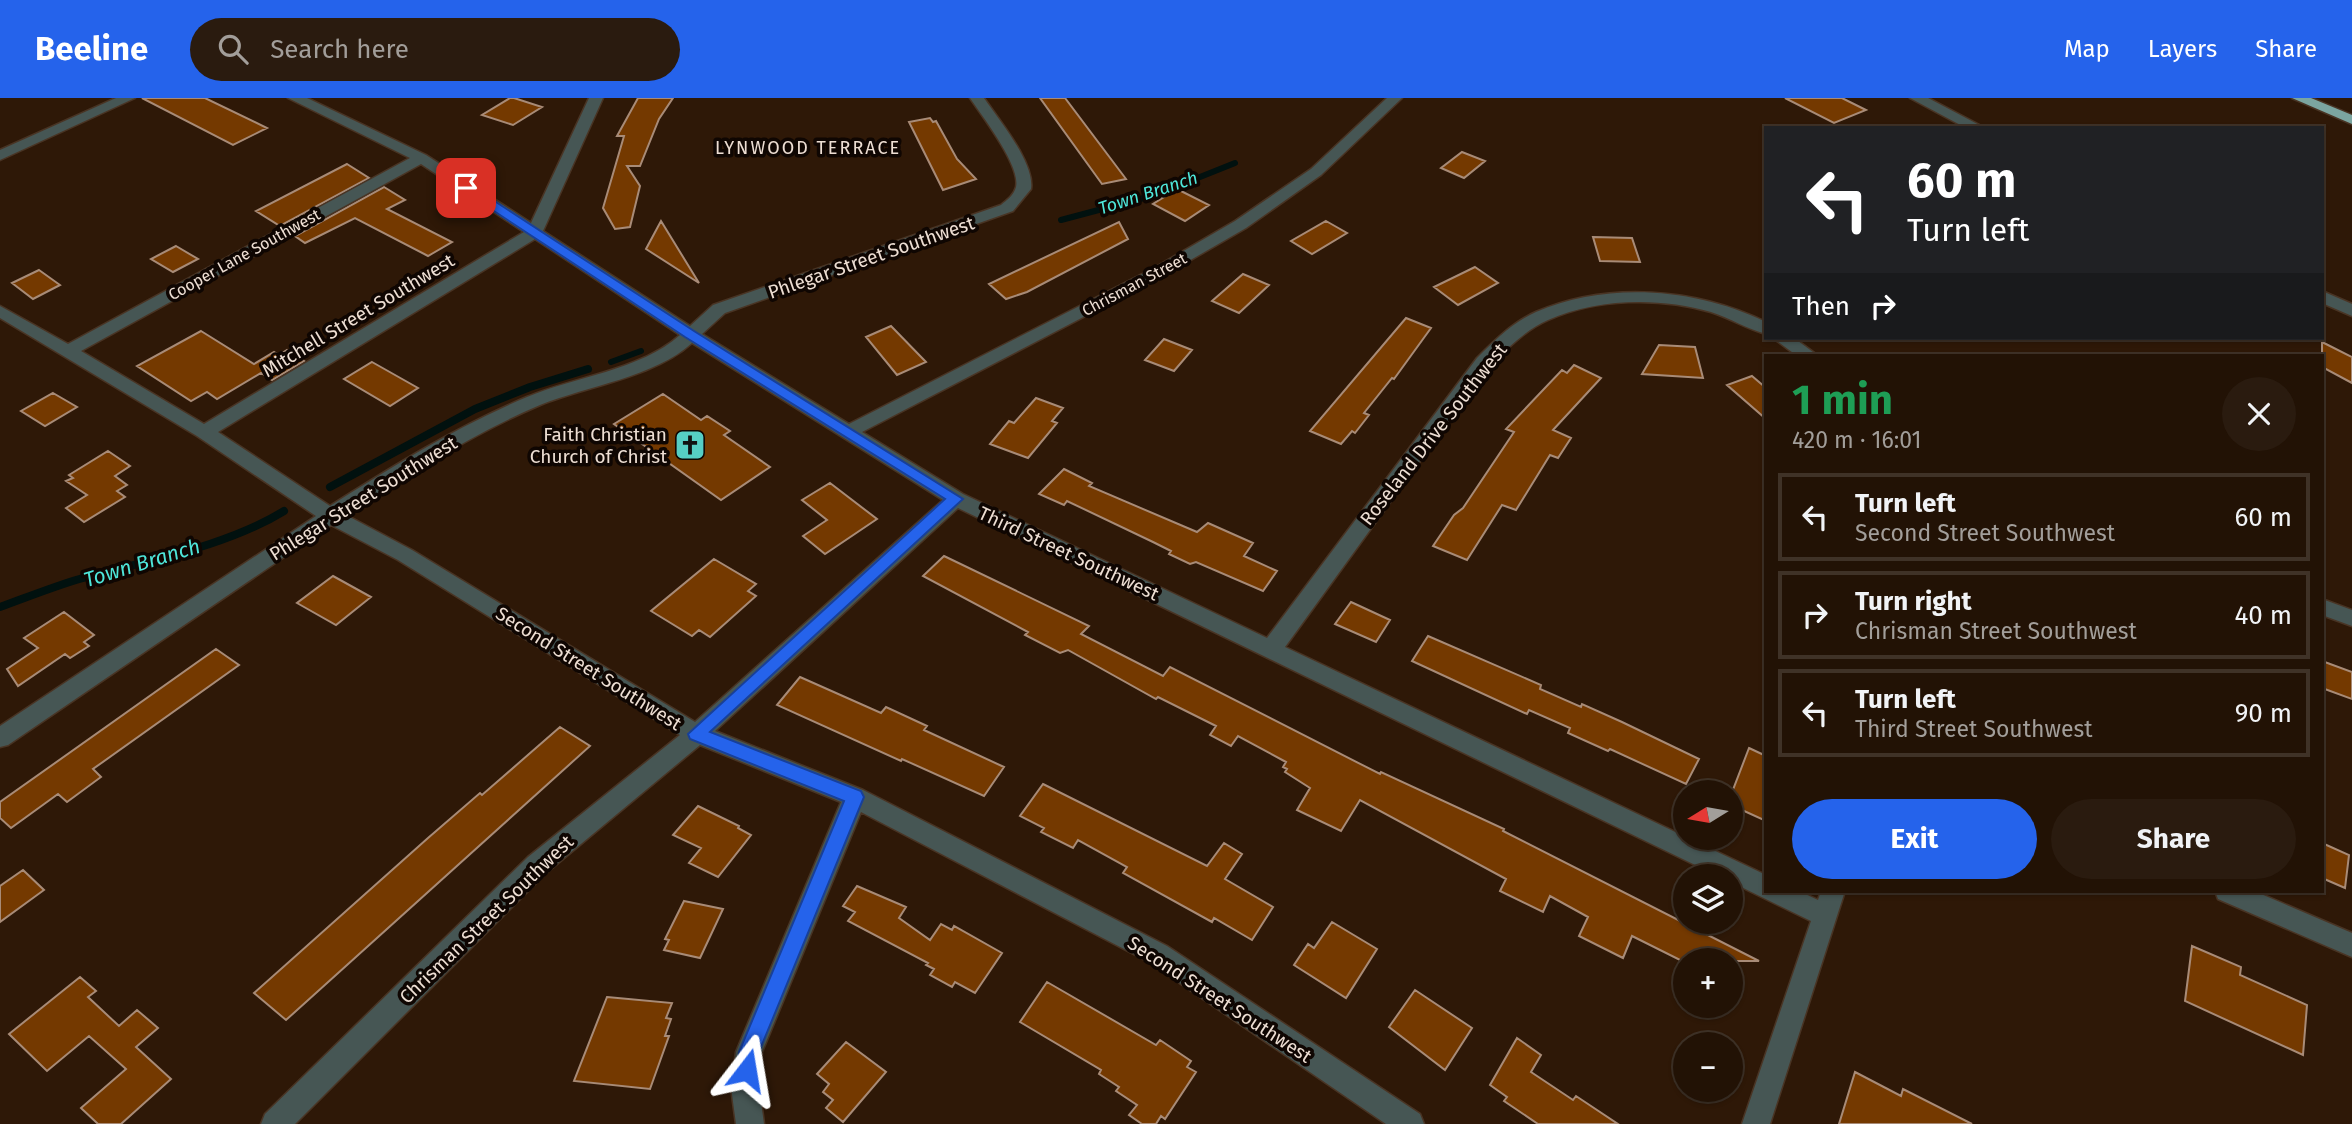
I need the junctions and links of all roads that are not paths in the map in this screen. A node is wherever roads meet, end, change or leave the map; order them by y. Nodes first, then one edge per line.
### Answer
1 (128, 98) edge
2 (295, 98) edge
3 (596, 98) edge
4 (978, 98) edge
5 (1395, 98) edge
6 (1917, 98) edge
7 (2299, 98) edge
8 (2352, 120) edge
9 (1974, 126) edge
10 (0, 156) edge
11 (421, 158) junction
12 (534, 233) junction
13 (2324, 297) edge
14 (0, 311) edge
15 (2352, 311) edge
16 (1764, 327) edge
17 (690, 334) junction
18 (1785, 340) edge
19 (68, 351) junction
20 (1806, 354) edge
21 (204, 432) junction
22 (848, 432) junction
23 (956, 499) junction
24 (330, 516) junction
25 (2324, 608) edge
26 (2352, 618) edge
27 (1271, 649) junction
28 (696, 734) junction
29 (0, 738) edge
30 (855, 797) junction
31 (1764, 886) edge
32 (1783, 893) edge
33 (2232, 893) edge
34 (1829, 903) edge
35 (2352, 945) edge
36 (275, 1124) edge
37 (750, 1124) edge
38 (1410, 1124) edge
39 (1756, 1124) edge

1 - 10 street
2 - 11 street, Third Street Southwest
3 - 12 street
4 - 17 street, Phlegar Street Southwest
5 - 22 street, Chrisman Street
6 - 9 street
7 - 8 highway
11 - 12 street, Third Street Southwest
11 - 19 street, Cooper Lane Southwest
12 - 17 street, Third Street Southwest
12 - 21 street, Mitchell Street Southwest
13 - 15 street
14 - 19 street, Second Street Southwest
16 - 27 street, Roseland Drive Southwest
17 - 22 street, Third Street Southwest
17 - 24 street, Phlegar Street Southwest
18 - 20 street
19 - 21 street, Second Street Southwest
21 - 24 street, Second Street Southwest
22 - 23 street, Third Street Southwest
23 - 27 street, Third Street Southwest
23 - 28 street, Chrisman Street Southwest
24 - 28 street, Second Street Southwest
24 - 29 street, Phlegar Street Southwest
25 - 26 street
27 - 31 street, Third Street Southwest
28 - 30 street, Second Street Southwest
28 - 36 street, Chrisman Street Southwest
30 - 37 street
30 - 38 street, Second Street Southwest
32 - 34 street
33 - 35 street
34 - 39 street

